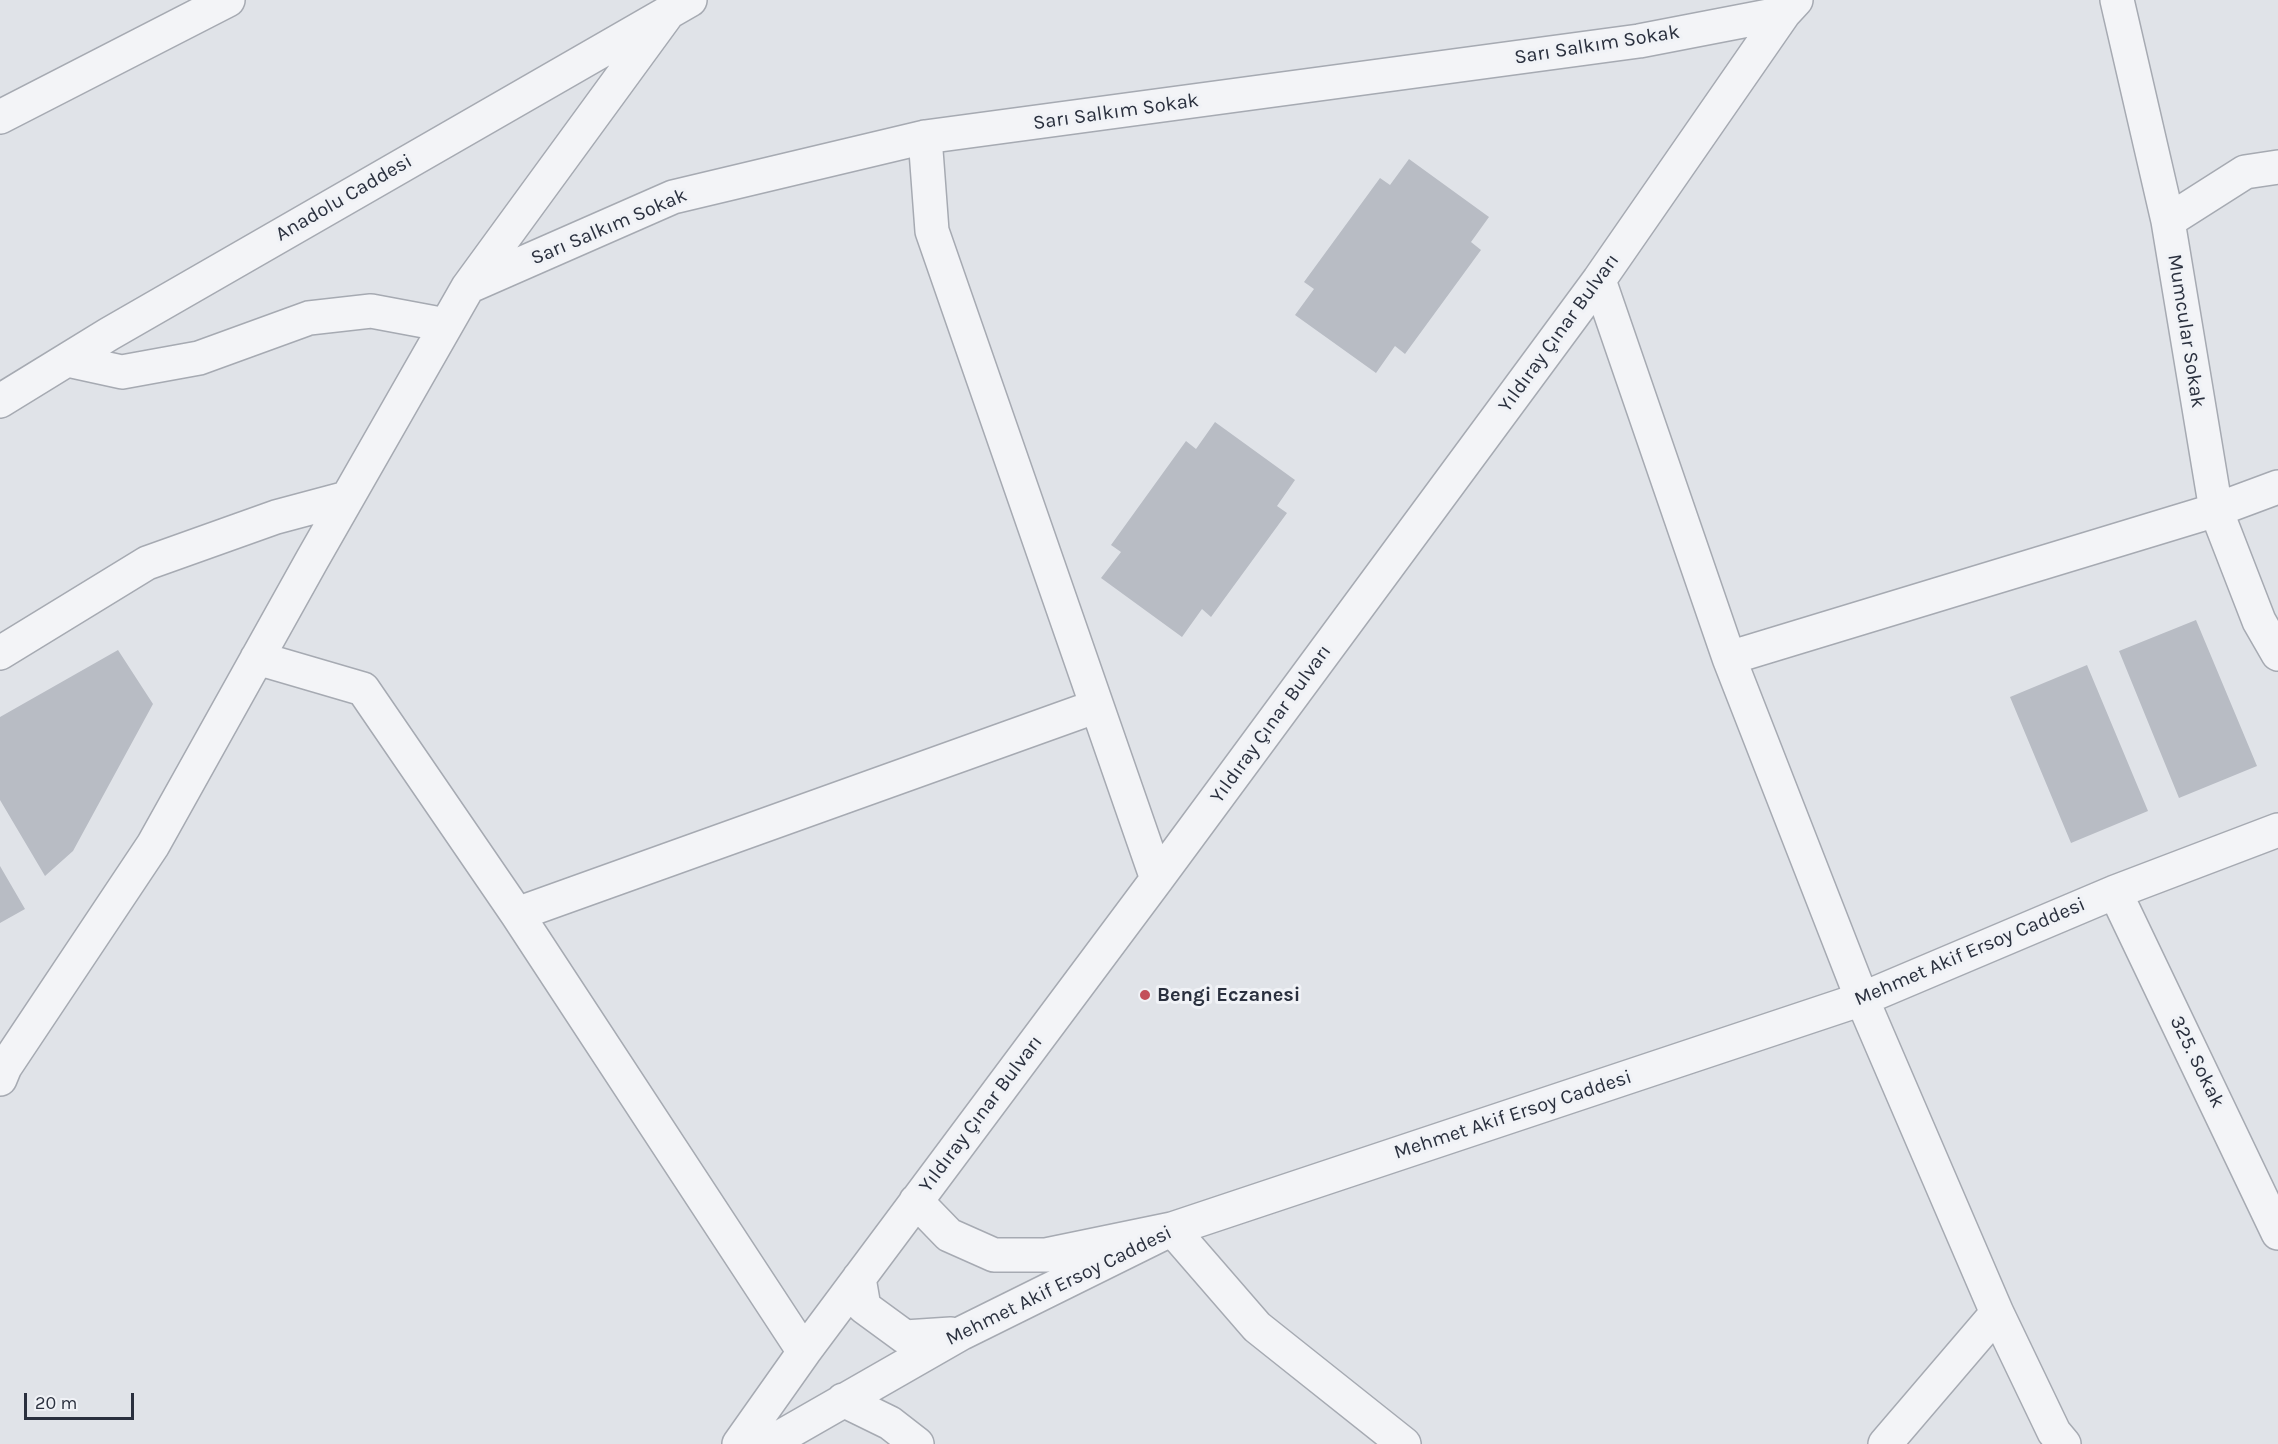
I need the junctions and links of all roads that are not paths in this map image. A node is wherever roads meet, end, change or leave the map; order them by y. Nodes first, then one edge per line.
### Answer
1 (228, 0) edge
2 (2117, 0) edge
3 (1790, 6) edge
4 (679, 7) edge
5 (0, 117) edge
6 (925, 137) junction
7 (2278, 167) edge
8 (2168, 221) junction
9 (1599, 280) junction
10 (468, 288) junction
11 (446, 325) junction
12 (68, 360) junction
13 (0, 401) edge
14 (2278, 487) edge
15 (347, 498) junction
16 (2216, 510) junction
17 (0, 653) edge
18 (2278, 654) edge
19 (258, 658) junction
20 (1729, 658) junction
21 (1097, 706) junction
22 (2278, 831) edge
23 (1157, 879) junction
24 (2115, 892) junction
25 (517, 914) junction
26 (1862, 999) junction
27 (2, 1072) edge
28 (916, 1201) junction
29 (1172, 1228) junction
30 (2278, 1233) edge
31 (859, 1278) junction
32 (1997, 1312) junction
33 (962, 1333) junction
34 (804, 1352) junction
35 (843, 1400) junction
36 (739, 1444) edge
37 (768, 1444) edge
38 (917, 1444) edge
39 (1404, 1444) edge
40 (1885, 1444) edge
41 (2064, 1444) edge

1 - 5 street
2 - 8 street, Mumcular Sokak
3 - 6 street, Sarı Salkım Sokak
3 - 9 street, Yıldıray Çınar Bulvarı
4 - 10 street
4 - 12 street, Anadolu Caddesi
6 - 10 street, Sarı Salkım Sokak
6 - 21 street
7 - 8 street
8 - 16 street, Mumcular Sokak
9 - 20 street
9 - 23 street, Yıldıray Çınar Bulvarı
10 - 11 street
11 - 12 street
11 - 15 street
12 - 13 street, Anadolu Caddesi
14 - 16 street
15 - 17 street
15 - 19 street
16 - 18 street, Mumcular Sokak
16 - 20 street
19 - 25 street
19 - 27 street
20 - 26 street
21 - 23 street
21 - 25 street
22 - 24 street, Mehmet Akif Ersoy Caddesi
23 - 28 street, Yıldıray Çınar Bulvarı
24 - 26 street, Mehmet Akif Ersoy Caddesi
24 - 30 street, 325. Sokak
25 - 34 street
26 - 29 street, Mehmet Akif Ersoy Caddesi
26 - 32 street
28 - 29 street
28 - 31 street, Yıldıray Çınar Bulvarı
29 - 33 street, Mehmet Akif Ersoy Caddesi
29 - 39 street
31 - 33 street
31 - 34 street, Yıldıray Çınar Bulvarı
32 - 40 street
32 - 41 street
33 - 35 street, Mehmet Akif Ersoy Caddesi
34 - 36 street, Yıldıray Çınar Bulvarı
35 - 37 street, Mehmet Akif Ersoy Caddesi
35 - 38 street

